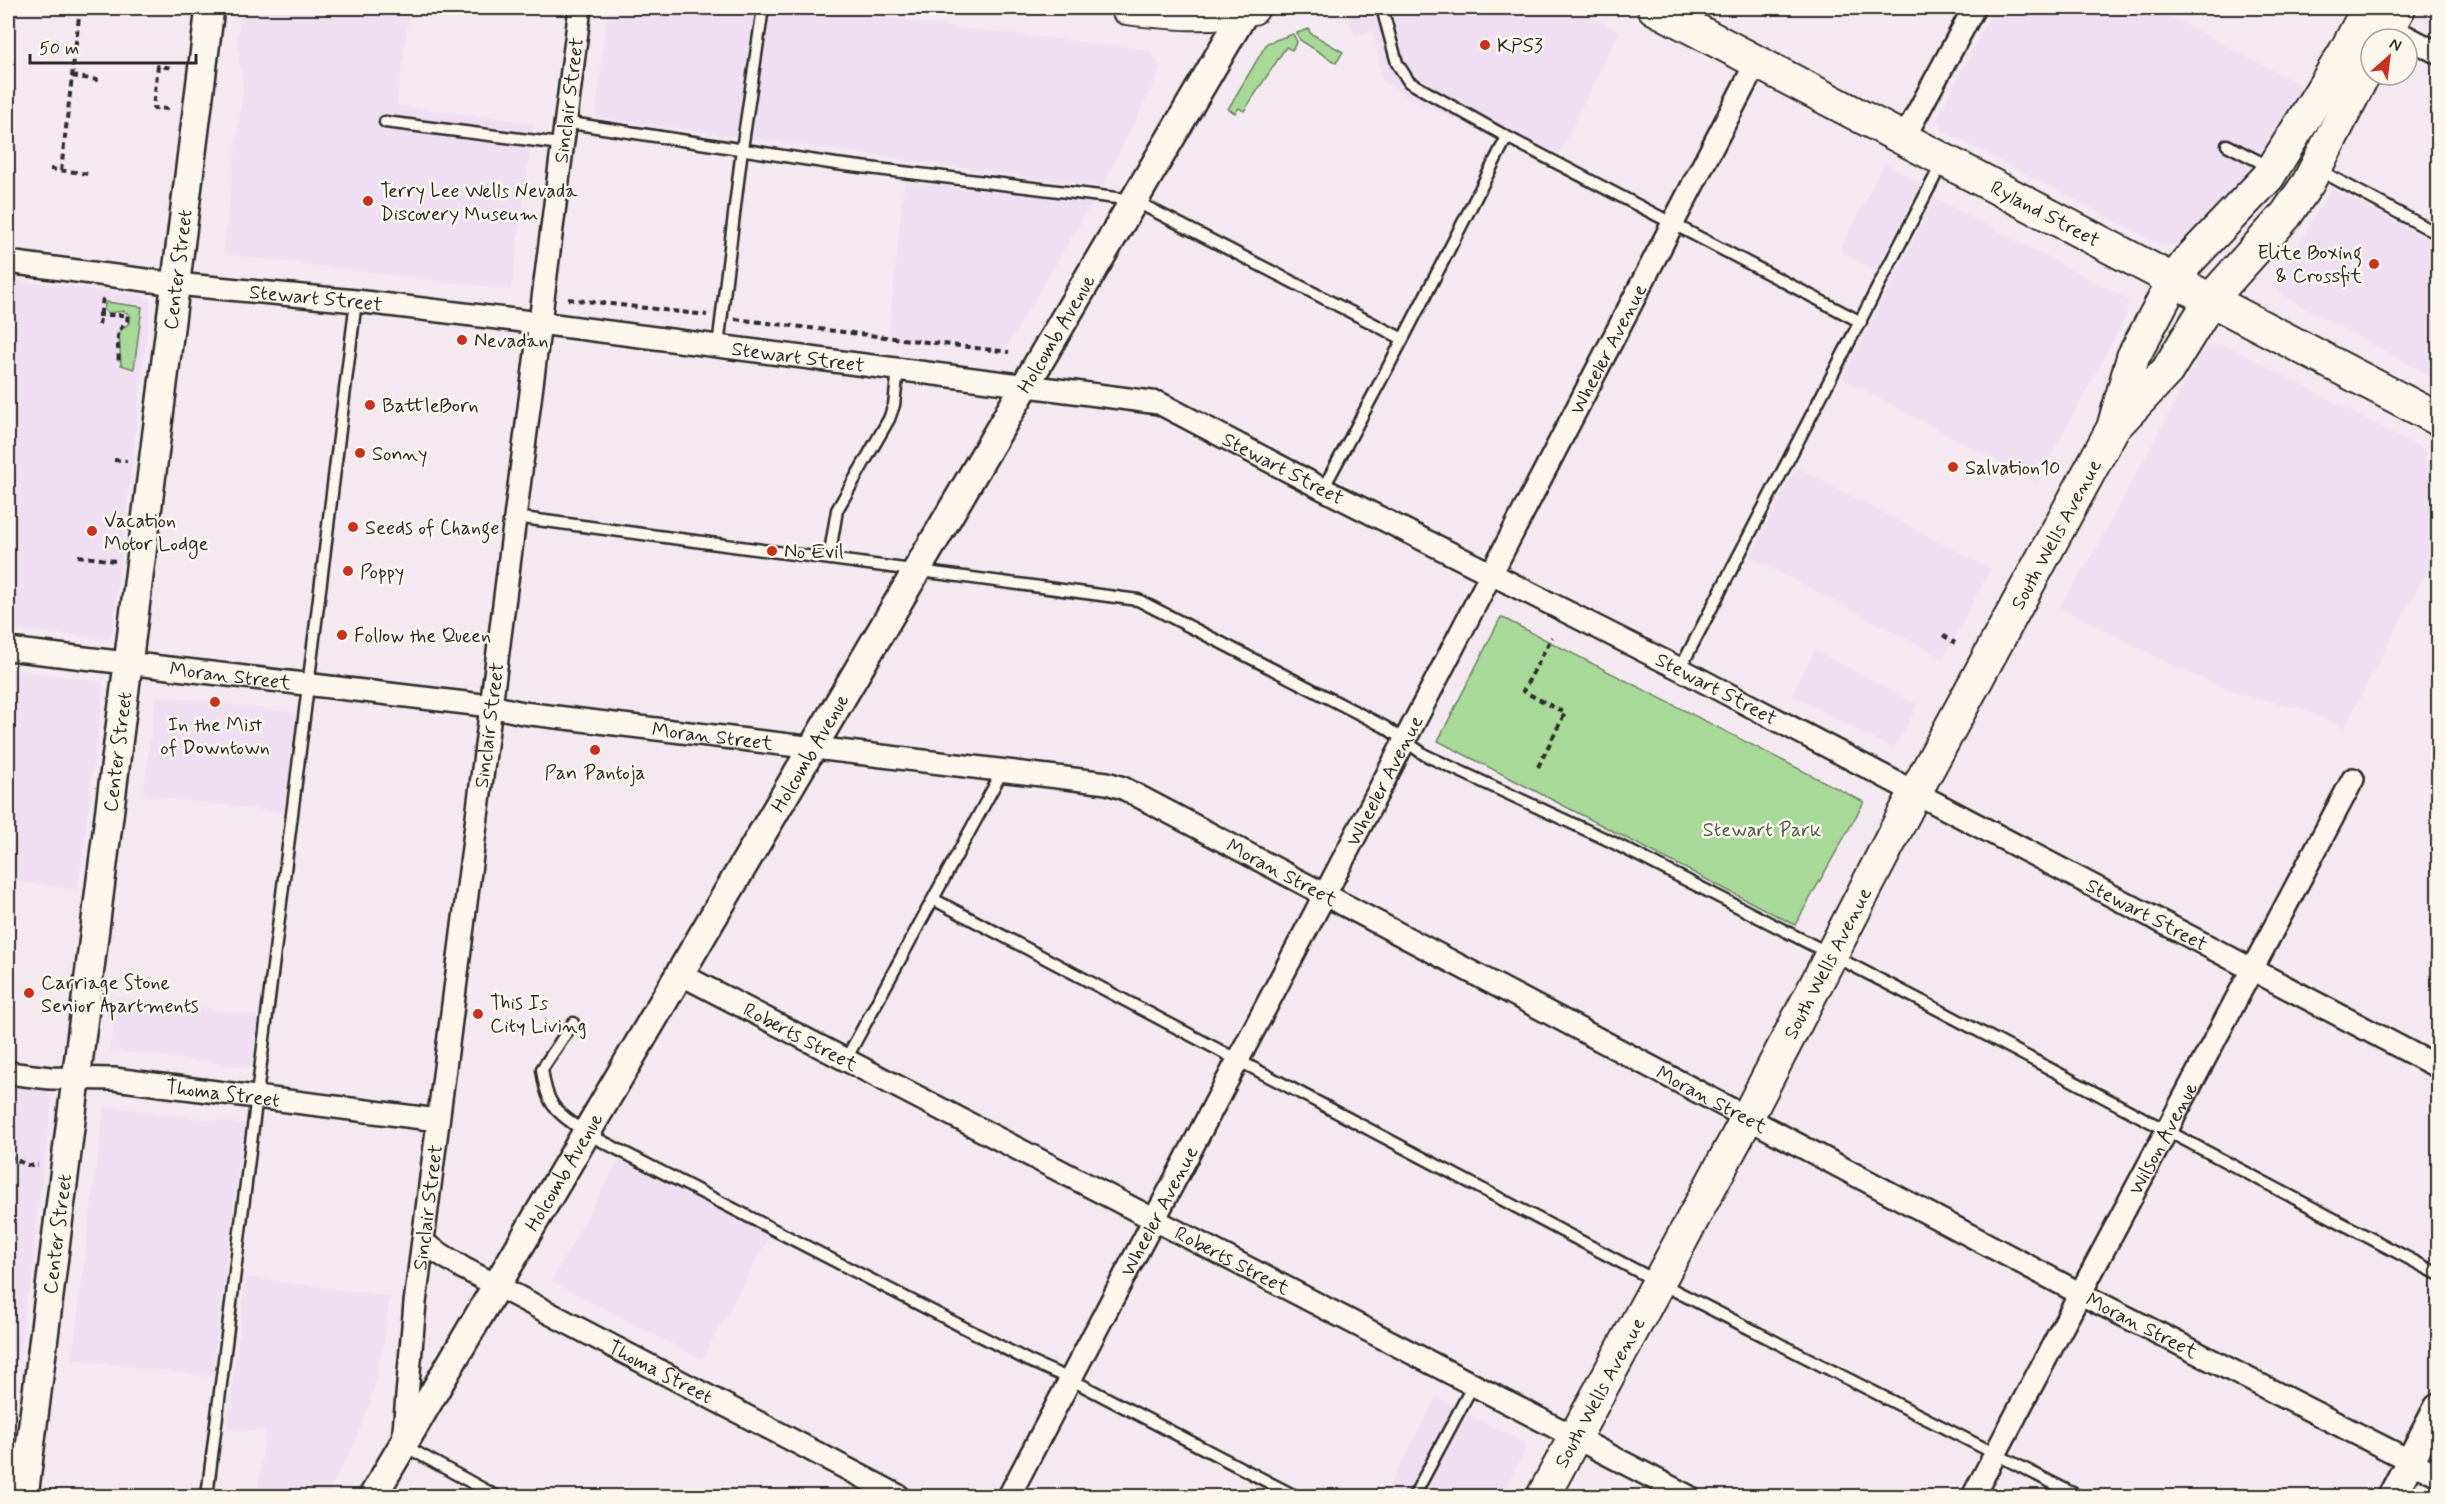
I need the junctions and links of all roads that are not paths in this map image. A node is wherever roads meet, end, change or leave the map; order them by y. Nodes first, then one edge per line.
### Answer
1 (210, 8) edge
2 (580, 8) edge
3 (763, 8) edge
4 (1127, 8) edge
5 (1248, 8) edge
6 (1382, 8) edge
7 (1654, 8) edge
8 (1974, 8) edge
9 (2385, 18) edge
10 (2439, 53) edge
11 (1757, 61) junction
12 (2359, 84) edge
13 (385, 122) dead end
14 (564, 122) junction
15 (1507, 137) junction
16 (1904, 138) junction
17 (561, 144) junction
18 (2227, 146) dead end
19 (742, 149) junction
20 (1944, 159) junction
21 (2316, 168) junction
22 (2273, 169) junction
23 (1133, 200) junction
24 (1671, 223) junction
25 (2439, 234) edge
26 (8, 262) edge
27 (2174, 280) junction
28 (176, 284) junction
29 (2211, 299) junction
30 (356, 301) junction
31 (1861, 322) junction
32 (539, 323) junction
33 (1403, 339) junction
34 (718, 346) junction
35 (898, 369) junction
36 (1025, 385) junction
37 (2439, 419) edge
38 (2113, 428) junction
39 (1323, 489) junction
40 (515, 517) junction
41 (829, 558) junction
42 (918, 570) junction
43 (1490, 572) junction
44 (8, 649) edge
45 (128, 663) junction
46 (1680, 669) junction
47 (309, 684) junction
48 (491, 706) junction
49 (1405, 740) junction
50 (813, 747) junction
51 (1003, 770) junction
52 (2353, 779) dead end
53 (1915, 793) junction
54 (1324, 896) junction
55 (933, 899) junction
56 (1830, 955) junction
57 (2251, 971) junction
58 (680, 974) junction
59 (573, 1023) dead end
60 (1238, 1060) junction
61 (845, 1062) junction
62 (2439, 1067) edge
63 (8, 1073) edge
64 (76, 1077) junction
65 (257, 1096) junction
66 (1747, 1118) junction
67 (438, 1120) junction
68 (2166, 1129) junction
69 (586, 1133) junction
70 (1152, 1220) junction
71 (423, 1242) junction
72 (2439, 1274) edge
73 (1660, 1282) junction
74 (496, 1285) junction
75 (2079, 1293) junction
76 (1070, 1379) junction
77 (1473, 1385) junction
78 (2439, 1408) edge
79 (1576, 1438) junction
80 (403, 1445) junction
81 (1996, 1454) junction
82 (2410, 1461) junction
83 (2439, 1475) edge
84 (24, 1497) edge
85 (207, 1497) edge
86 (373, 1497) edge
87 (496, 1497) edge
88 (899, 1497) edge
89 (1009, 1497) edge
90 (1295, 1497) edge
91 (1414, 1497) edge
92 (1543, 1497) edge
93 (1688, 1497) edge
94 (1973, 1497) edge
95 (2078, 1497) edge
96 (2392, 1497) edge

1 - 28 street, Center Street
2 - 14 street, Sinclair Street
3 - 19 lane
4 - 5 main road
5 - 23 street, Holcomb Avenue
6 - 15 lane
7 - 11 main road, Ryland Street
8 - 16 street
9 - 10 street
9 - 22 main road, South Wells Avenue
11 - 16 main road, Ryland Street
11 - 24 street, Wheeler Avenue
12 - 21 main road, South Wells Avenue
13 - 17 lane
14 - 17 street, Sinclair Street
14 - 19 lane
15 - 24 lane
15 - 33 lane
16 - 20 main road, Ryland Street
17 - 32 street, Sinclair Street
18 - 22 lane
19 - 23 lane
19 - 34 lane
20 - 27 main road, Ryland Street
20 - 31 lane
21 - 25 lane
21 - 29 main road, South Wells Avenue
22 - 27 main road, South Wells Avenue
23 - 33 lane
23 - 36 street, Holcomb Avenue
24 - 31 lane
24 - 43 street, Wheeler Avenue
26 - 28 street, Stewart Street
27 - 29 main road, Ryland Street
27 - 38 main road, South Wells Avenue
28 - 30 street, Stewart Street
28 - 45 street, Center Street
29 - 37 main road, Ryland Street
29 - 38 main road, South Wells Avenue
30 - 32 street, Stewart Street
30 - 47 lane
31 - 46 lane
32 - 34 street, Stewart Street
32 - 40 street, Sinclair Street
33 - 39 lane
34 - 35 street, Stewart Street
35 - 36 street, Stewart Street
35 - 41 lane
36 - 39 street, Stewart Street
36 - 42 street, Holcomb Avenue
38 - 53 main road, South Wells Avenue
39 - 43 street, Stewart Street
40 - 41 lane
40 - 48 street, Sinclair Street
41 - 42 lane
42 - 49 lane
42 - 50 street, Holcomb Avenue
43 - 46 street, Stewart Street
43 - 49 street, Wheeler Avenue
44 - 45 street, Moran Street
45 - 47 street, Moran Street
45 - 64 street, Center Street
46 - 53 street, Stewart Street
47 - 48 street, Moran Street
47 - 65 lane
48 - 50 street, Moran Street
48 - 67 street, Sinclair Street
49 - 54 street, Wheeler Avenue
49 - 56 lane
50 - 51 street, Moran Street
50 - 58 street, Holcomb Avenue
51 - 54 street, Moran Street
51 - 55 lane
52 - 57 street, Wilson Avenue
53 - 56 main road, South Wells Avenue
53 - 57 street, Stewart Street
54 - 60 street, Wheeler Avenue
54 - 66 street, Moran Street
55 - 60 lane
55 - 61 lane
56 - 66 main road, South Wells Avenue
56 - 68 lane
57 - 62 street, Stewart Street
57 - 68 street, Wilson Avenue
58 - 61 street, Roberts Street
58 - 69 street, Holcomb Avenue
59 - 69 lane
60 - 70 street, Wheeler Avenue
60 - 73 lane
61 - 70 street, Roberts Street
63 - 64 street, Thoma Street
64 - 65 street, Thoma Street
64 - 84 street, Center Street
65 - 67 street, Thoma Street
65 - 85 lane
66 - 73 main road, South Wells Avenue
66 - 75 street, Moran Street
67 - 71 street, Sinclair Street
68 - 72 lane
68 - 75 street, Wilson Avenue
69 - 74 street, Holcomb Avenue
69 - 76 lane
70 - 76 street, Wheeler Avenue
70 - 77 street, Roberts Street
71 - 74 street, Thoma Street
71 - 80 street, Sinclair Street
73 - 79 main road, South Wells Avenue
73 - 81 lane
74 - 80 street, Holcomb Avenue
74 - 88 street, Thoma Street
75 - 81 street, Wilson Avenue
75 - 82 street, Moran Street
76 - 89 street, Wheeler Avenue
76 - 90 lane
77 - 79 street, Roberts Street
77 - 91 lane
78 - 82 street
79 - 92 main road, South Wells Avenue
79 - 93 street, Roberts Street
80 - 86 street, Holcomb Avenue
80 - 87 lane
81 - 94 street, Wilson Avenue
81 - 95 lane
82 - 83 street, Moran Street
82 - 96 street

